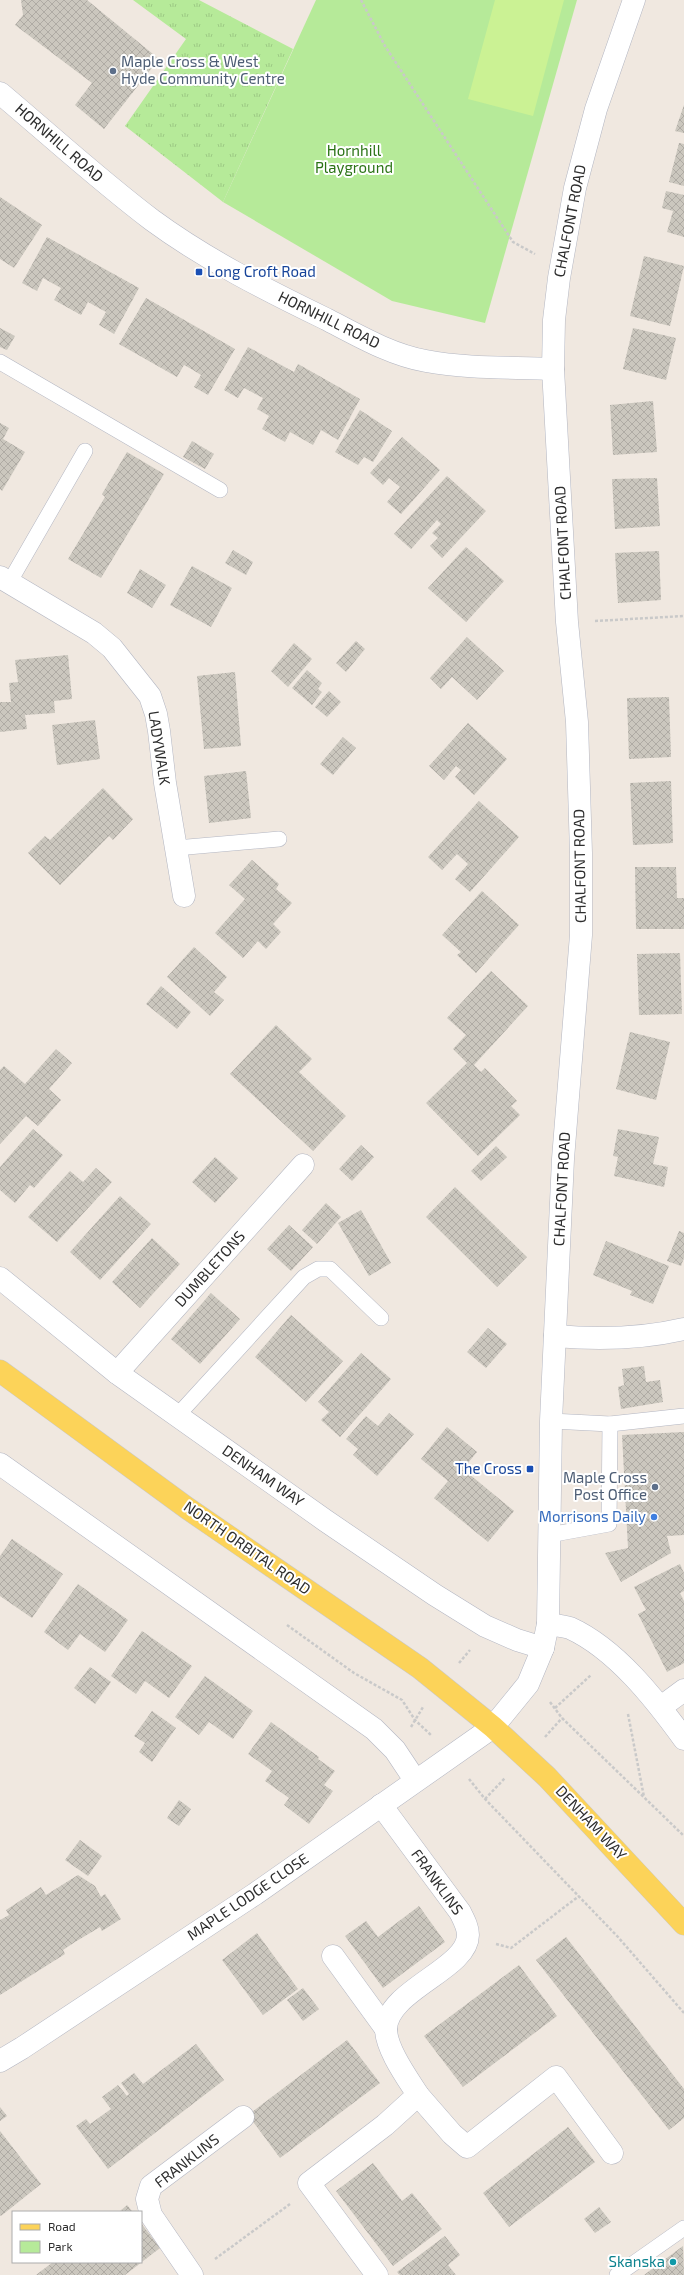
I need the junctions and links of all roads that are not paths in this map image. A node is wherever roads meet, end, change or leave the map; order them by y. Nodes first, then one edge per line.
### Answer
1 (634, 0) edge
2 (0, 93) edge
3 (0, 362) edge
4 (553, 369) junction
5 (85, 451) dead end
6 (220, 490) dead end
7 (5, 580) edge
8 (279, 839) dead end
9 (176, 848) junction
10 (184, 896) dead end
11 (303, 1165) dead end
12 (0, 1278) edge
13 (381, 1318) dead end
14 (684, 1329) edge
15 (555, 1336) junction
16 (0, 1371) edge
17 (117, 1373) junction
18 (177, 1416) junction
19 (684, 1416) edge
20 (551, 1421) junction
21 (610, 1424) junction
22 (0, 1464) edge
23 (549, 1535) junction
24 (548, 1624) junction
25 (543, 1648) junction
26 (684, 1690) edge
27 (661, 1707) junction
28 (493, 1727) junction
29 (684, 1739) edge
30 (415, 1780) junction
31 (381, 1805) junction
32 (684, 1924) edge
33 (333, 1956) dead end
34 (386, 2029) junction
35 (0, 2060) edge
36 (418, 2095) junction
37 (243, 2117) dead end
38 (612, 2153) dead end
39 (684, 2228) edge
40 (190, 2274) edge
41 (376, 2275) edge
42 (617, 2275) edge

1 - 4 street, CHALFONT ROAD
2 - 4 street, HORNHILL ROAD
3 - 6 lane
4 - 15 street, CHALFONT ROAD
5 - 7 lane
7 - 9 street, LADYWALK
8 - 9 lane
9 - 10 street, LADYWALK
11 - 17 street, DUMBLETONS
12 - 17 street, DENHAM WAY
13 - 18 lane
14 - 15 street
15 - 20 street, CHALFONT ROAD
16 - 28 main road, NORTH ORBITAL ROAD
17 - 18 street, DENHAM WAY
18 - 25 street, DENHAM WAY
19 - 21 lane
20 - 21 lane
20 - 23 street, CHALFONT ROAD
21 - 23 lane
22 - 30 street
23 - 24 street, CHALFONT ROAD
24 - 25 street, CHALFONT ROAD
24 - 27 street
25 - 28 street, CHALFONT ROAD
26 - 27 street
27 - 29 street
28 - 30 street, MAPLE LODGE CLOSE
28 - 32 main road, DENHAM WAY
30 - 31 street, MAPLE LODGE CLOSE
31 - 34 street, FRANKLINS
31 - 35 street, MAPLE LODGE CLOSE
33 - 34 street
34 - 36 street
36 - 38 street
36 - 41 street
37 - 40 street, FRANKLINS
39 - 42 lane

